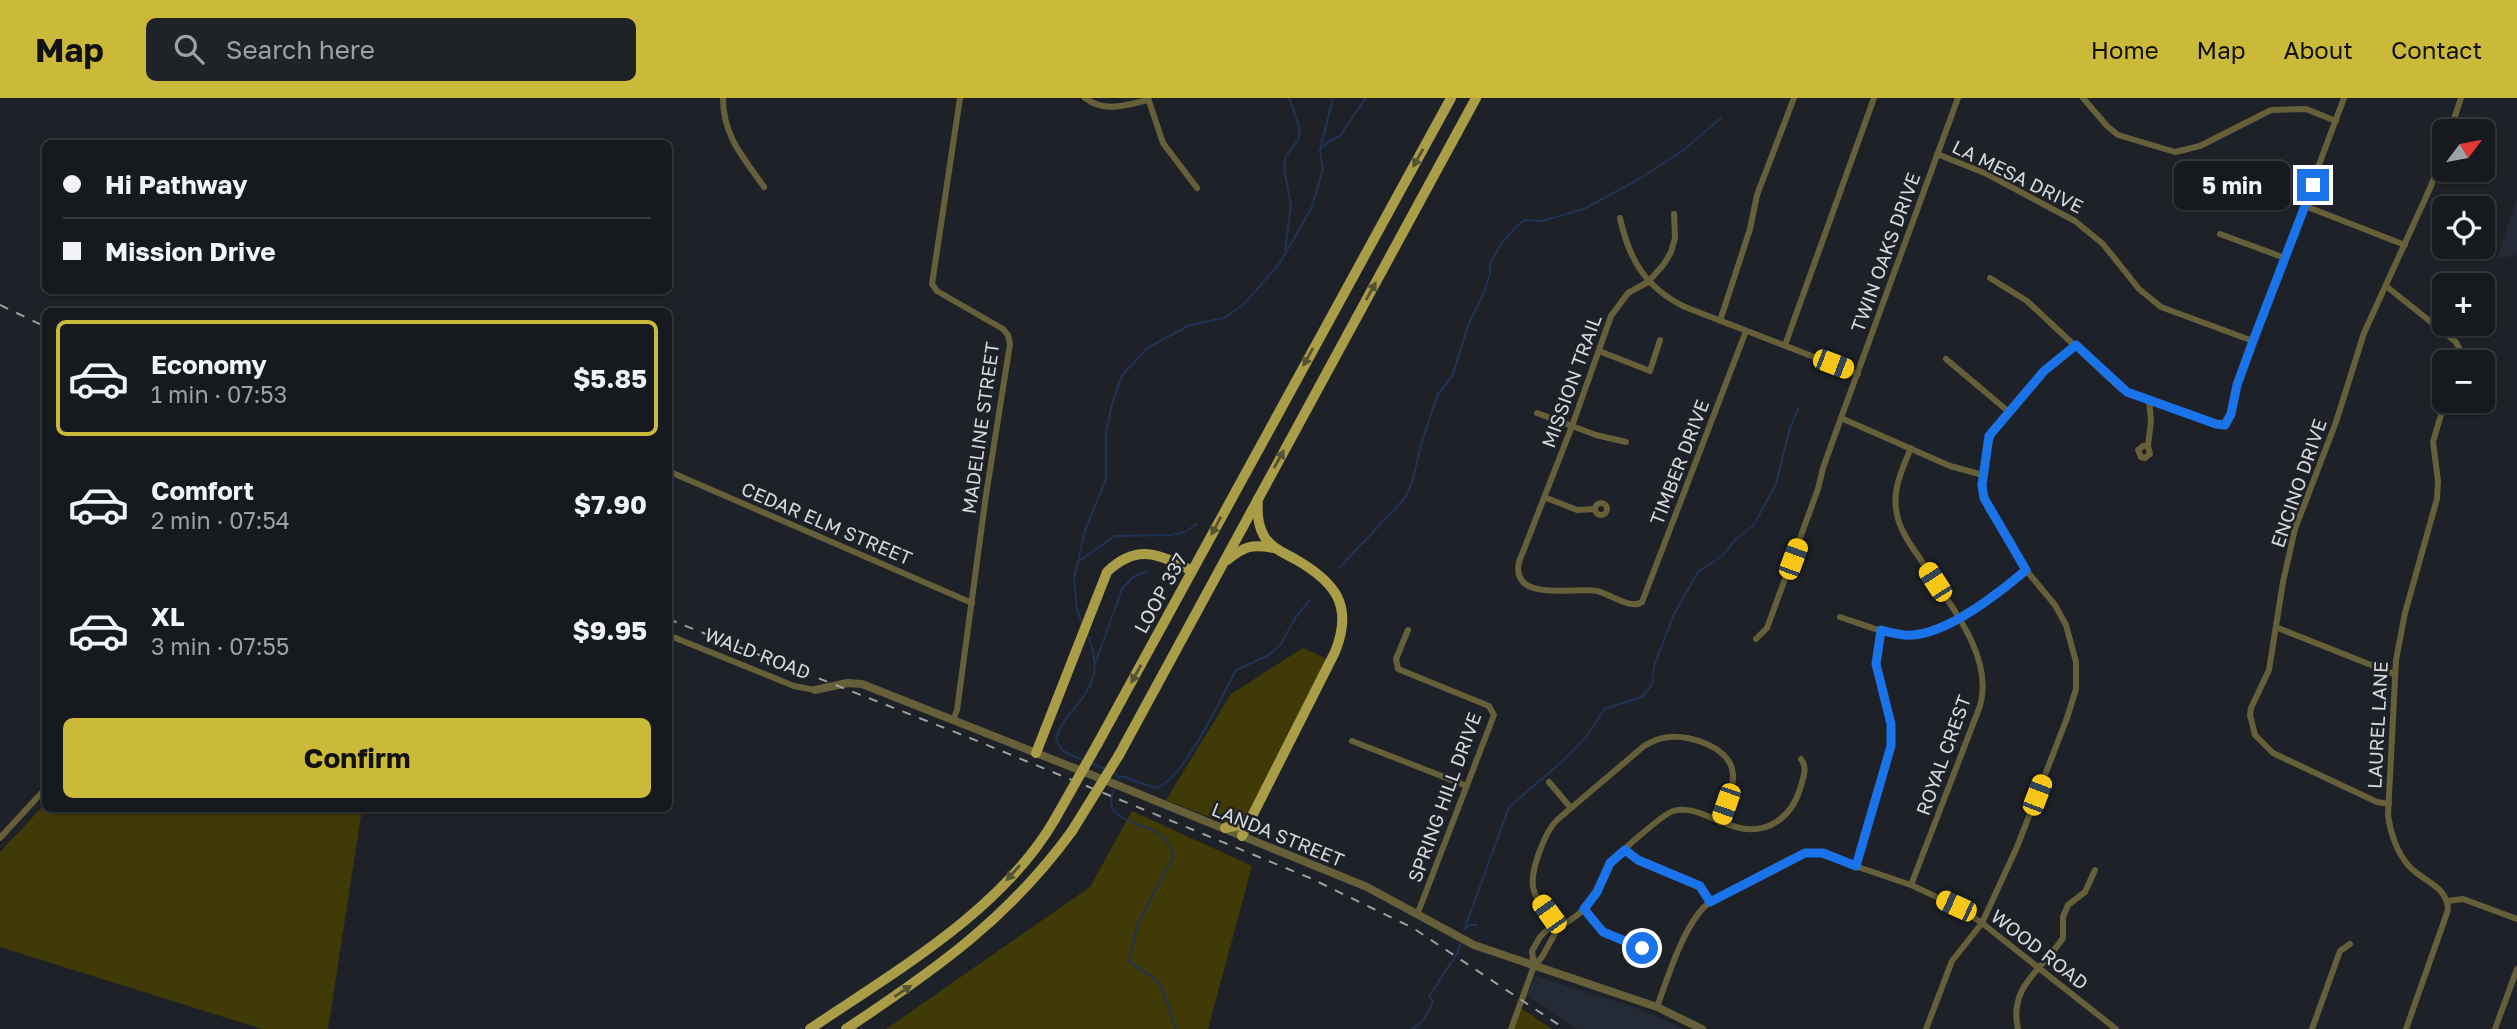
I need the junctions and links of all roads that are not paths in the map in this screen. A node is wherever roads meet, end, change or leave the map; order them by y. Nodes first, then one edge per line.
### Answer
1 (723, 98) edge
2 (960, 98) edge
3 (1084, 98) edge
4 (1451, 98) edge
5 (1476, 98) edge
6 (1794, 98) edge
7 (1874, 98) edge
8 (1958, 98) edge
9 (2083, 98) edge
10 (2344, 98) edge
11 (2461, 98) edge
12 (1148, 99) edge
13 (2454, 119) edge
14 (2336, 121) junction
15 (1937, 154) junction
16 (2432, 182) edge
17 (764, 187) dead end
18 (1197, 188) dead end
19 (2305, 206) junction
20 (1674, 215) dead end
21 (1620, 218) dead end
22 (2220, 234) dead end
23 (2405, 245) junction
24 (2285, 258) junction
25 (1990, 278) dead end
26 (1648, 282) junction
27 (2386, 286) junction
28 (1720, 321) junction
29 (1746, 331) junction
30 (1660, 340) dead end
31 (2253, 341) junction
32 (1785, 345) junction
33 (2076, 345) junction
34 (2460, 350) edge
35 (1599, 351) junction
36 (1946, 359) dead end
37 (1858, 374) junction
38 (2149, 400) junction
39 (2009, 412) junction
40 (1538, 413) dead end
41 (2441, 413) edge
42 (1841, 418) junction
43 (1572, 426) junction
44 (1626, 442) dead end
45 (2148, 446) dead end
46 (1911, 448) junction
47 (672, 473) edge
48 (1983, 475) junction
49 (1544, 497) junction
50 (1258, 498) junction
51 (1595, 509) dead end
52 (1274, 548) junction
53 (1223, 563) junction
54 (2026, 570) junction
55 (1192, 571) junction
56 (1518, 576) joint
57 (972, 603) junction
58 (1840, 617) dead end
59 (1957, 618) junction
60 (2278, 628) junction
61 (1408, 630) dead end
62 (1881, 630) junction
63 (672, 637) edge
64 (1756, 639) dead end
65 (2395, 674) junction
66 (837, 685) joint
67 (815, 690) joint
68 (953, 720) junction
69 (1352, 741) dead end
70 (1036, 753) junction
71 (1801, 758) dead end
72 (1549, 782) dead end
73 (1468, 786) junction
74 (42, 792) edge
75 (2389, 804) junction
76 (1570, 807) junction
77 (1253, 815) junction
78 (1720, 822) junction
79 (1225, 828) junction
80 (1242, 836) junction
81 (0, 838) edge
82 (1625, 850) junction
83 (1030, 854) junction
84 (1856, 866) junction
85 (1043, 870) junction
86 (2095, 870) dead end
87 (1911, 885) junction
88 (2447, 901) junction
89 (1710, 902) junction
90 (1584, 909) junction
91 (1417, 915) junction
92 (2517, 919) edge
93 (1982, 923) junction
94 (1558, 928) junction
95 (1540, 937) junction
96 (1550, 943) junction
97 (2350, 944) dead end
98 (1657, 948) dead end
99 (1534, 966) junction
100 (2039, 969) junction
101 (2517, 969) edge
102 (1657, 1007) junction
103 (1512, 1026) edge
104 (810, 1029) edge
105 (846, 1029) edge
106 (1702, 1029) edge
107 (1926, 1029) edge
108 (2018, 1029) edge
109 (2116, 1029) edge
110 (2312, 1029) edge
111 (2406, 1029) edge
112 (2495, 1029) edge

1 - 17 street
2 - 57 street, MADELINE STREET
3 - 12 street
4 -> 55 main road, LOOP 337
50 -> 5 main road
6 - 28 street
7 - 32 street
8 - 15 street, TWIN OAKS DRIVE
9 - 14 street
10 - 14 street
11 - 13 street
12 - 18 street
14 - 19 street
15 - 31 street, LA MESA DRIVE
15 - 37 street, TWIN OAKS DRIVE
16 - 23 street, ENCINO DRIVE
19 - 23 street
19 - 24 street
20 - 26 street, MISSION TRAIL
21 - 26 street
22 - 24 street
23 - 27 street, ENCINO DRIVE
24 - 31 street
25 - 33 street
26 - 28 street
26 - 35 street, MISSION TRAIL
27 - 34 street
27 - 60 street, ENCINO DRIVE
28 - 29 street
29 - 32 street
29 - 56 street, TIMBER DRIVE
30 - 35 street
31 - 38 street
32 - 37 street
33 - 38 street
33 - 39 street
35 - 43 street, MISSION TRAIL
36 - 39 street
37 - 42 street, TWIN OAKS DRIVE
38 - 45 street
39 - 48 street
40 - 43 street
41 - 65 street, LAUREL LANE
42 - 46 street
42 - 64 street, TWIN OAKS DRIVE
43 - 44 street
43 - 49 street, MISSION TRAIL
46 - 48 street
46 - 59 street, ROYAL CREST
47 - 57 street, CEDAR ELM STREET
48 - 54 street
49 - 51 street
49 - 56 street, MISSION TRAIL
50 - 52 main road
50 - 53 main road
52 - 53 main road
52 - 77 main road
53 - 85 main road, bridge
54 - 59 street
54 - 93 street
55 - 70 main road
55 -> 83 main road, LOOP 337, bridge
57 - 68 street, MADELINE STREET
58 - 62 street
59 - 62 street
59 - 87 street, ROYAL CREST
60 - 65 street
60 - 75 street, ENCINO DRIVE
61 - 73 street, SPRING HILL DRIVE
62 - 84 street
63 - 67 street, WALD ROAD
65 - 75 street, LAUREL LANE
66 - 67 street, WALD ROAD
66 - 68 street, LANDA STREET
68 - 70 street, LANDA STREET
69 - 73 street
70 - 79 street, LANDA STREET
71 - 78 street
72 - 76 street
73 - 91 street, SPRING HILL DRIVE
74 - 81 street
75 - 88 street, LAUREL LANE
76 - 78 street
76 - 94 street
77 - 79 main road
77 - 80 main road
78 - 82 street
79 - 80 street, LANDA STREET
80 - 91 street, LANDA STREET
82 - 89 street
82 - 90 street
83 - 85 main road
83 -> 104 main road, LOOP 337
84 - 87 street, WOOD ROAD
84 - 89 street, WOOD ROAD
105 -> 85 main road
86 - 100 street
87 - 93 street, WOOD ROAD
88 - 92 street
88 - 111 street
89 - 102 street
90 - 94 street
90 - 98 street
91 - 99 street, LANDA STREET
93 - 100 street, WOOD ROAD
93 - 107 street
94 - 95 street
94 - 96 street
95 - 96 street
95 - 99 street
96 - 99 street
97 - 110 street
99 - 102 street, LANDA STREET
99 - 103 street
100 - 108 street
100 - 109 street, WOOD ROAD
101 - 112 street
102 - 106 street, LANDA STREET

